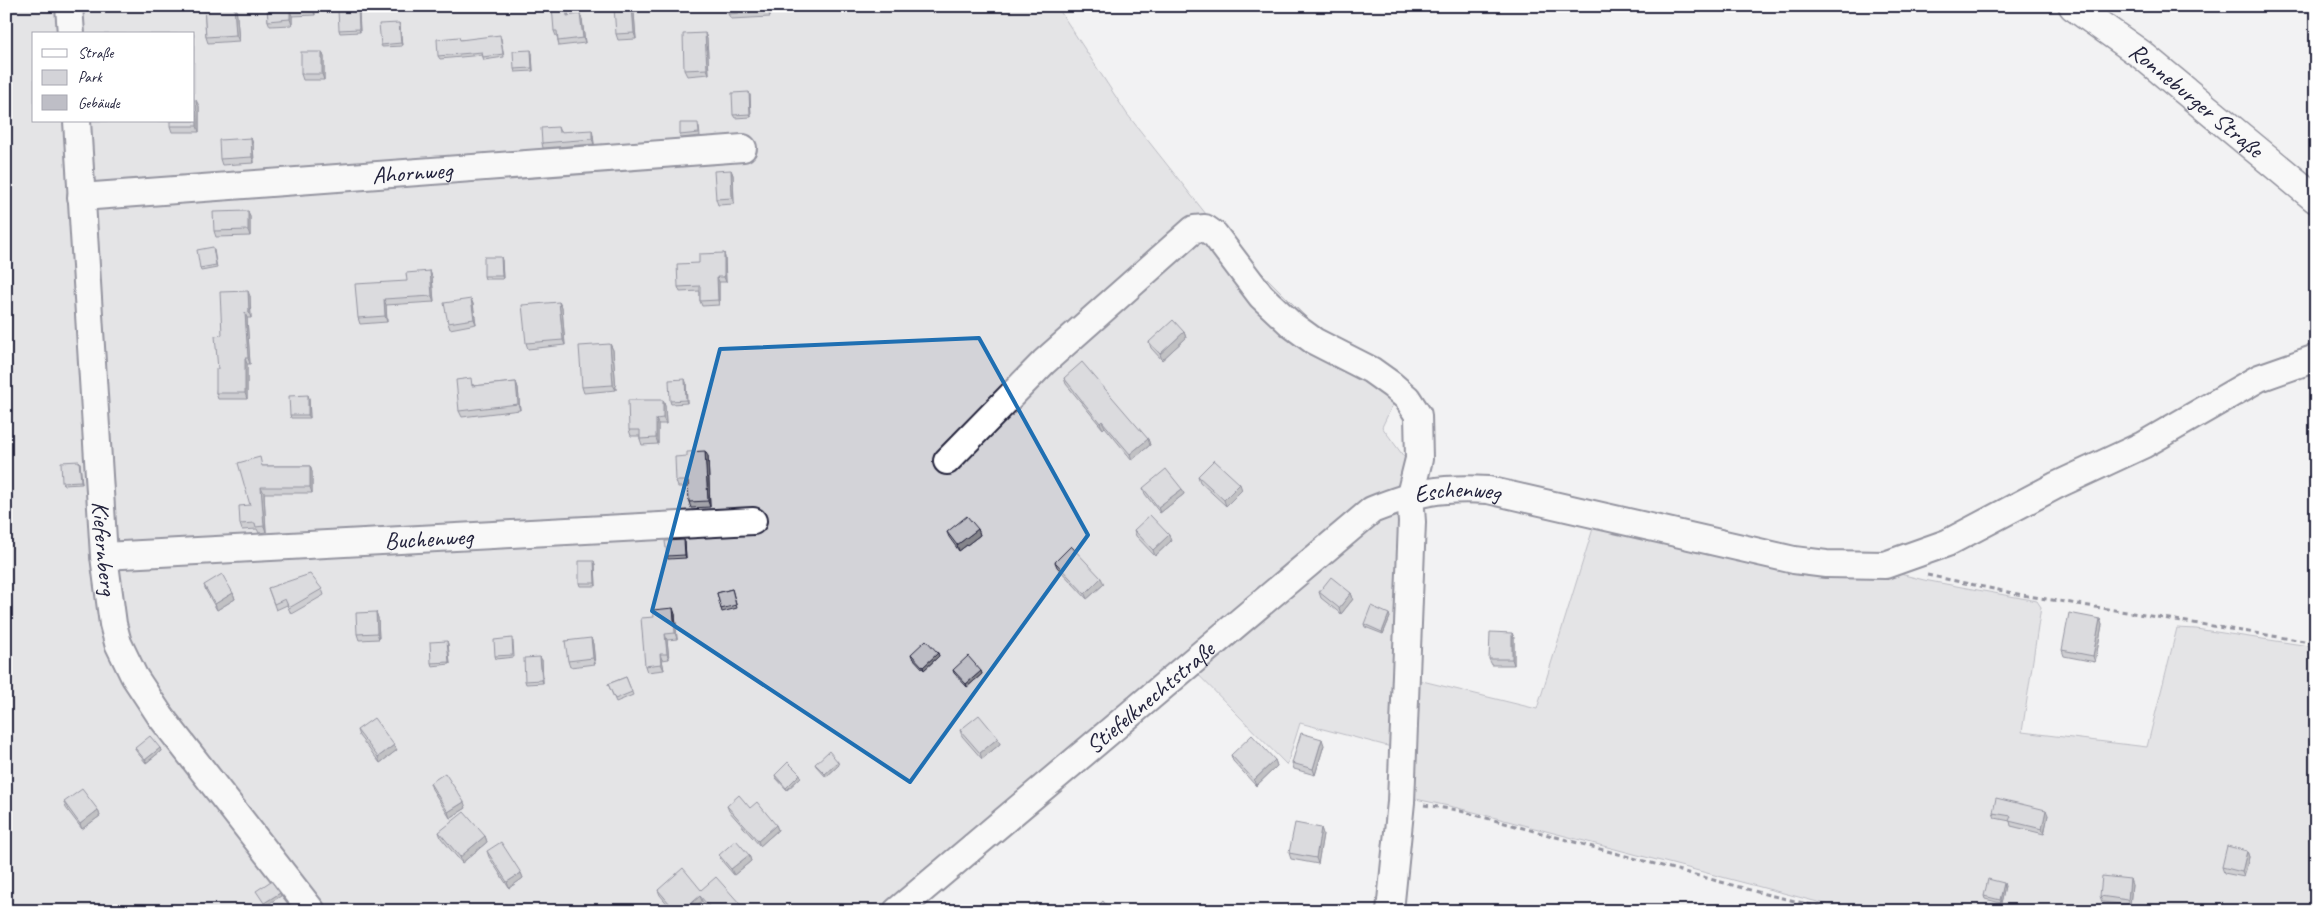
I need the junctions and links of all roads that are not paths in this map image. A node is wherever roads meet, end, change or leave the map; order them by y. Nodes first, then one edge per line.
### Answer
1 (69, 6) edge
2 (2073, 6) edge
3 (71, 32) edge
4 (76, 122) edge
5 (743, 148) dead end
6 (81, 197) junction
7 (2316, 199) edge
8 (2316, 358) edge
9 (947, 461) dead end
10 (1410, 495) junction
11 (752, 520) dead end
12 (104, 556) junction
13 (312, 911) edge
14 (897, 911) edge
15 (1390, 911) edge

1 - 3 street
2 - 7 main road, Ronneburger Straße
4 - 6 street, Kiefernberg
5 - 6 street, Ahornweg
6 - 12 street, Kiefernberg
8 - 10 street, Eschenweg
9 - 10 street
10 - 14 street, Stiefelknechtstraße
10 - 15 street, Eschenweg
11 - 12 street, Buchenweg
12 - 13 street, Kiefernberg

